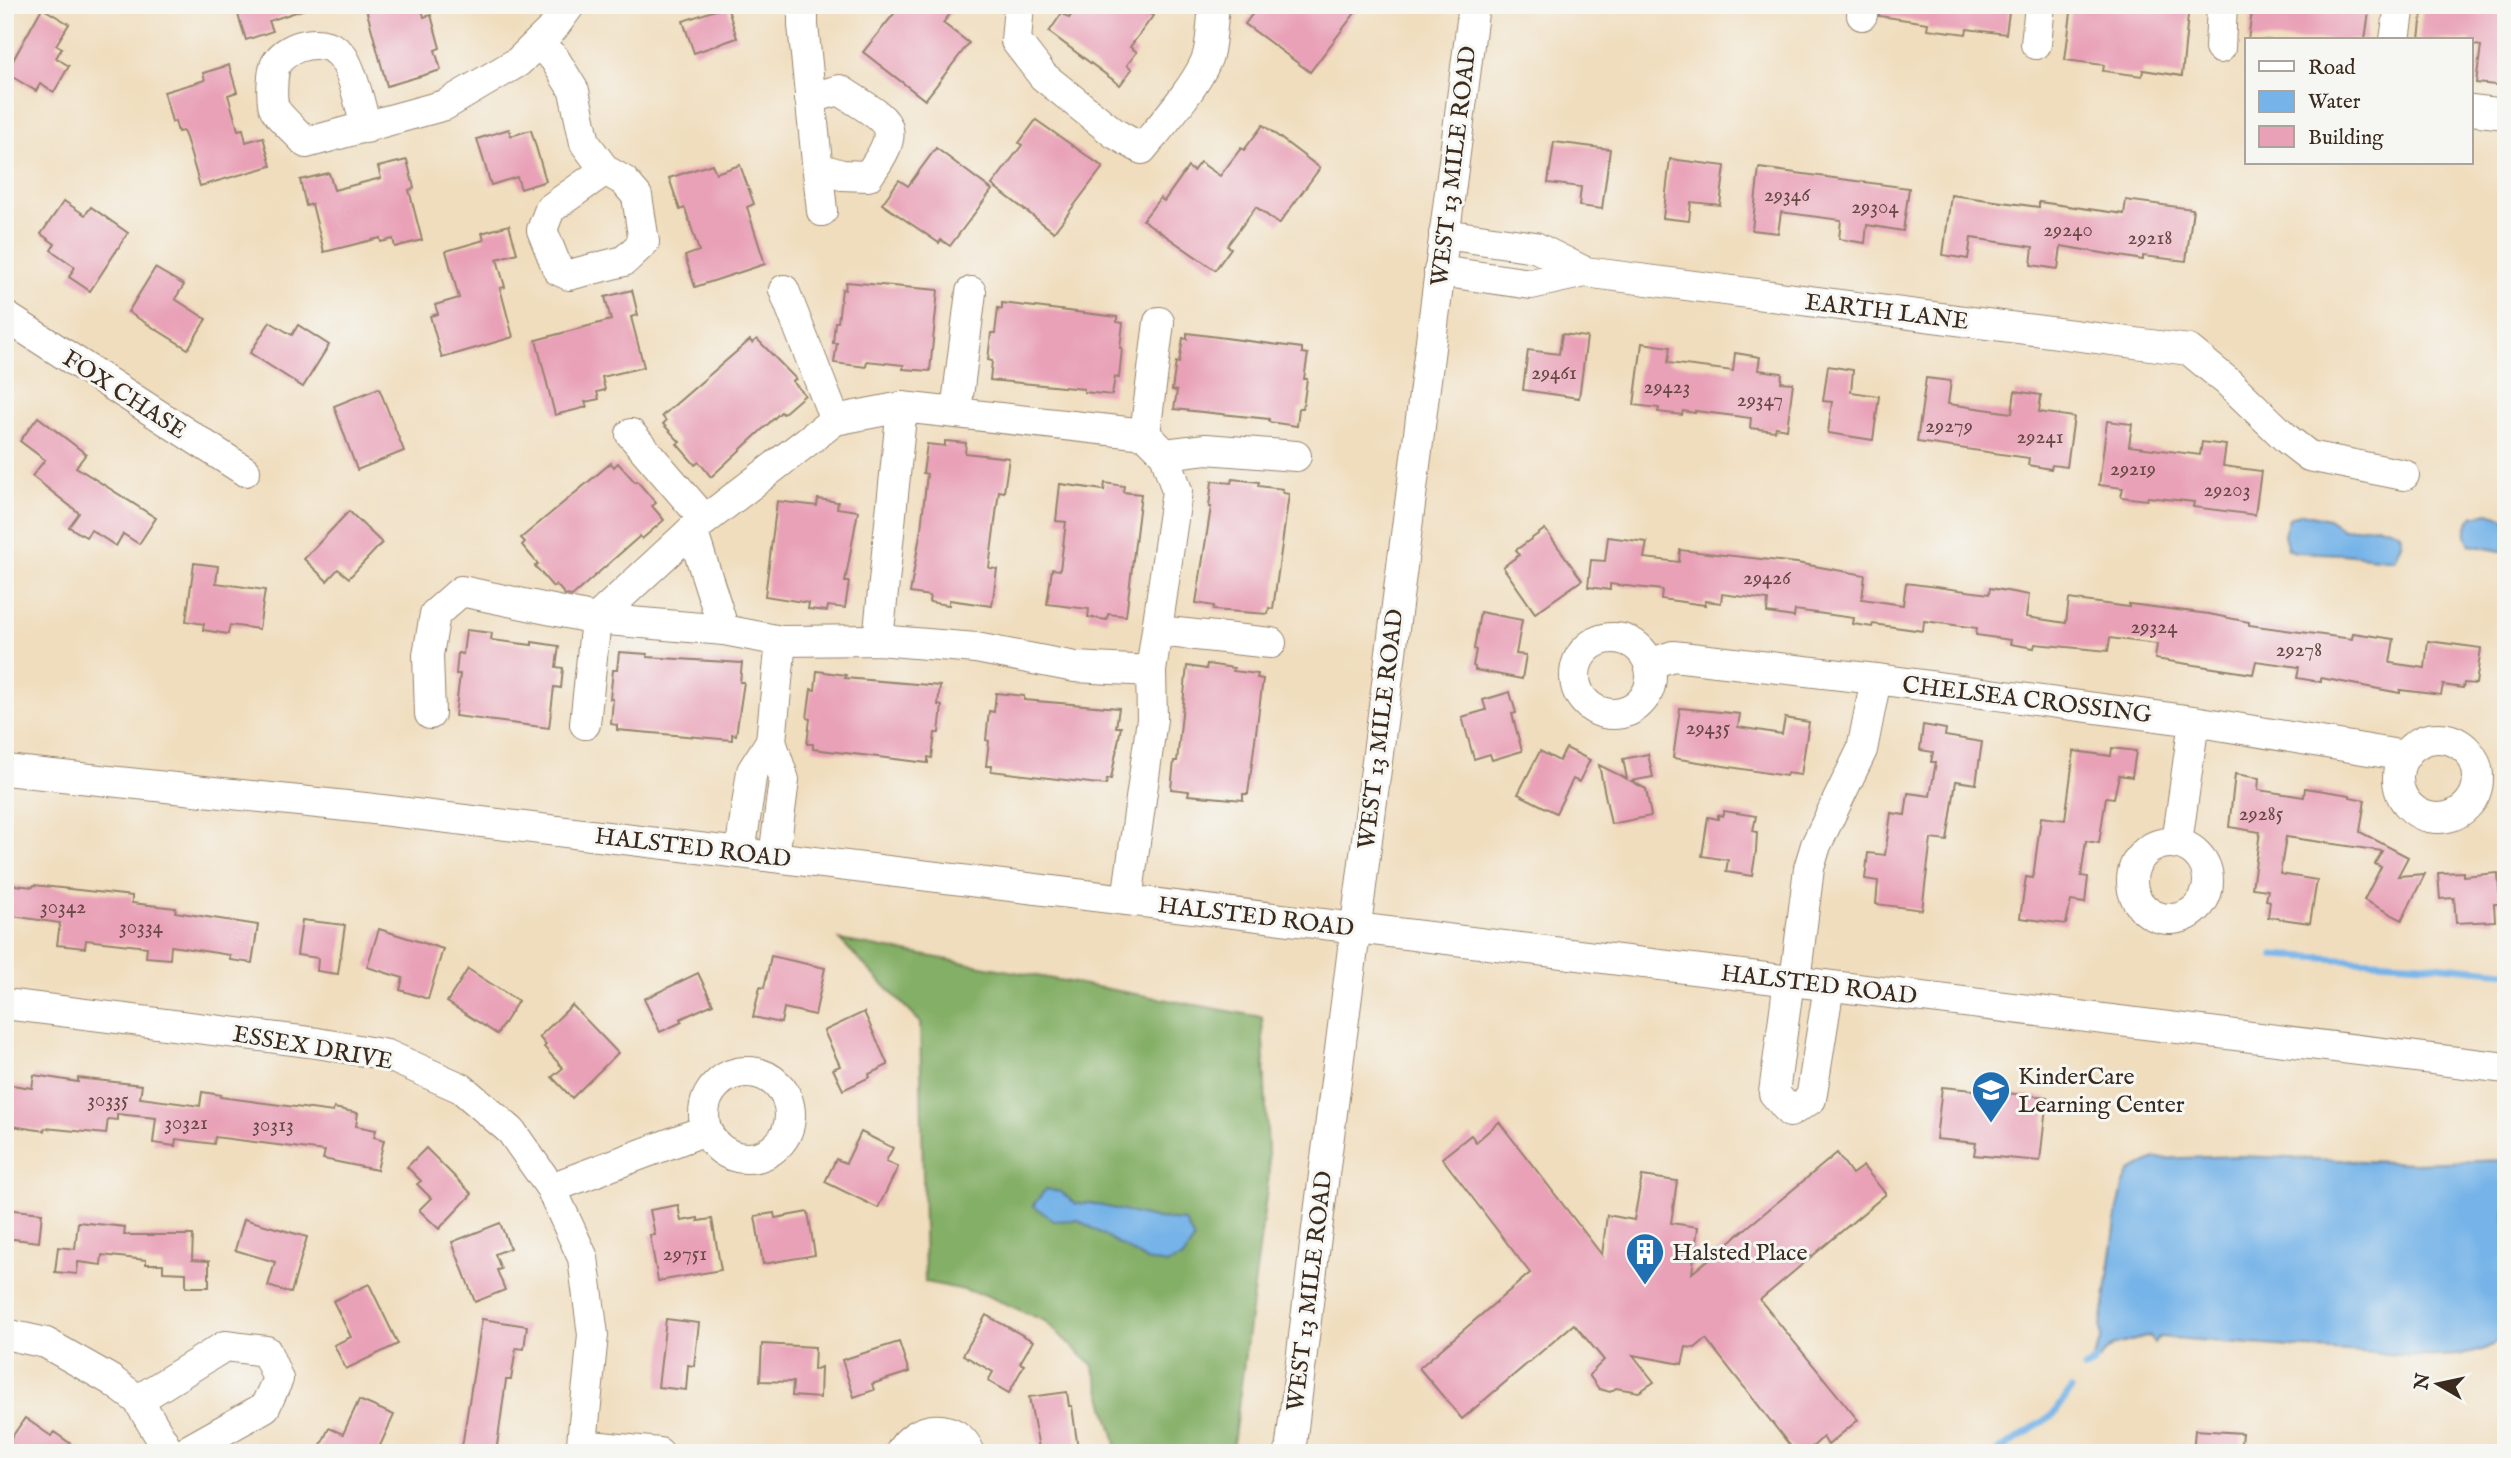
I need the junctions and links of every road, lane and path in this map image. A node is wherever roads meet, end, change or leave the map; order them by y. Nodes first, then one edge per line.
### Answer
1 (570, 5) edge
2 (803, 5) edge
3 (1019, 5) edge
4 (1213, 5) edge
5 (1474, 5) edge
6 (2040, 5) edge
7 (2222, 5) edge
8 (2400, 5) edge
9 (2395, 38) edge
10 (537, 44) junction
11 (2036, 44) dead end
12 (2220, 48) dead end
13 (810, 98) junction
14 (2472, 110) edge
15 (2506, 114) edge
16 (366, 128) dead end
17 (818, 168) junction
18 (605, 170) dead end
19 (822, 211) dead end
20 (1444, 234) junction
21 (1517, 244) junction
22 (1439, 271) junction
23 (1585, 272) junction
24 (1512, 281) junction
25 (785, 290) dead end
26 (971, 292) dead end
27 (5, 316) edge
28 (1159, 322) dead end
29 (902, 407) junction
30 (956, 412) junction
31 (835, 420) junction
32 (631, 434) dead end
33 (1155, 444) junction
34 (1296, 456) dead end
35 (245, 471) dead end
36 (2404, 475) dead end
37 (699, 525) junction
38 (596, 619) junction
39 (724, 630) junction
40 (1158, 631) junction
41 (878, 640) junction
42 (781, 641) junction
43 (1271, 643) dead end
44 (1649, 664) dead end
45 (1151, 671) junction
46 (1875, 679) junction
47 (430, 714) dead end
48 (2194, 721) junction
49 (585, 724) dead end
50 (771, 740) junction
51 (2405, 755) dead end
52 (5, 770) edge
53 (2177, 843) dead end
54 (740, 853) junction
55 (774, 857) junction
56 (1127, 901) junction
57 (1353, 928) junction
58 (1792, 981) junction
59 (1829, 986) junction
60 (5, 1004) edge
61 (2506, 1068) edge
62 (706, 1130) dead end
63 (551, 1188) junction
64 (5, 1334) edge
65 (138, 1400) junction
66 (582, 1449) edge
67 (170, 1453) edge
68 (183, 1453) edge
69 (659, 1453) edge
70 (900, 1453) edge
71 (970, 1453) edge
72 (1290, 1453) edge

1 - 10 street
2 - 13 street
3 - 4 street
5 - 20 street, WEST 13 MILE ROAD
6 - 11 street
7 - 12 street
8 - 9 street
10 - 16 street
10 - 18 street
13 - 17 street
13 - 17 street
14 - 15 street
17 - 19 street
20 - 21 street, EARTH LANE
20 - 22 street, WEST 13 MILE ROAD
21 - 23 street, EARTH LANE
21 - 24 street
22 - 24 street, EARTH LANE
22 - 57 street, WEST 13 MILE ROAD
23 - 24 street, EARTH LANE
23 - 36 street, EARTH LANE
25 - 31 street
26 - 30 street
27 - 35 street, FOX CHASE
28 - 33 street
29 - 30 street
29 - 31 street
29 - 41 street
30 - 33 street
31 - 37 street
32 - 37 street
33 - 34 street
33 - 40 street
37 - 38 street
37 - 39 street
38 - 39 street
38 - 47 street
38 - 49 street
39 - 42 street
40 - 43 street
40 - 45 street
41 - 42 street
41 - 45 street
42 - 50 street
44 - 46 street, CHELSEA CROSSING
45 - 56 street
46 - 48 street, CHELSEA CROSSING
46 - 58 street
48 - 51 street, CHELSEA CROSSING
48 - 53 street
50 - 54 street
50 - 55 street
52 - 54 street, HALSTED ROAD
54 - 55 street, HALSTED ROAD
55 - 56 street, HALSTED ROAD
56 - 57 street, HALSTED ROAD
57 - 58 street, HALSTED ROAD
57 - 72 street, WEST 13 MILE ROAD
58 - 59 street, HALSTED ROAD
58 - 59 street
59 - 61 street, HALSTED ROAD
60 - 63 street, ESSEX DRIVE
62 - 63 street
63 - 66 street, ESSEX DRIVE
64 - 65 street
65 - 67 street
65 - 68 street
66 - 69 street
70 - 71 street

